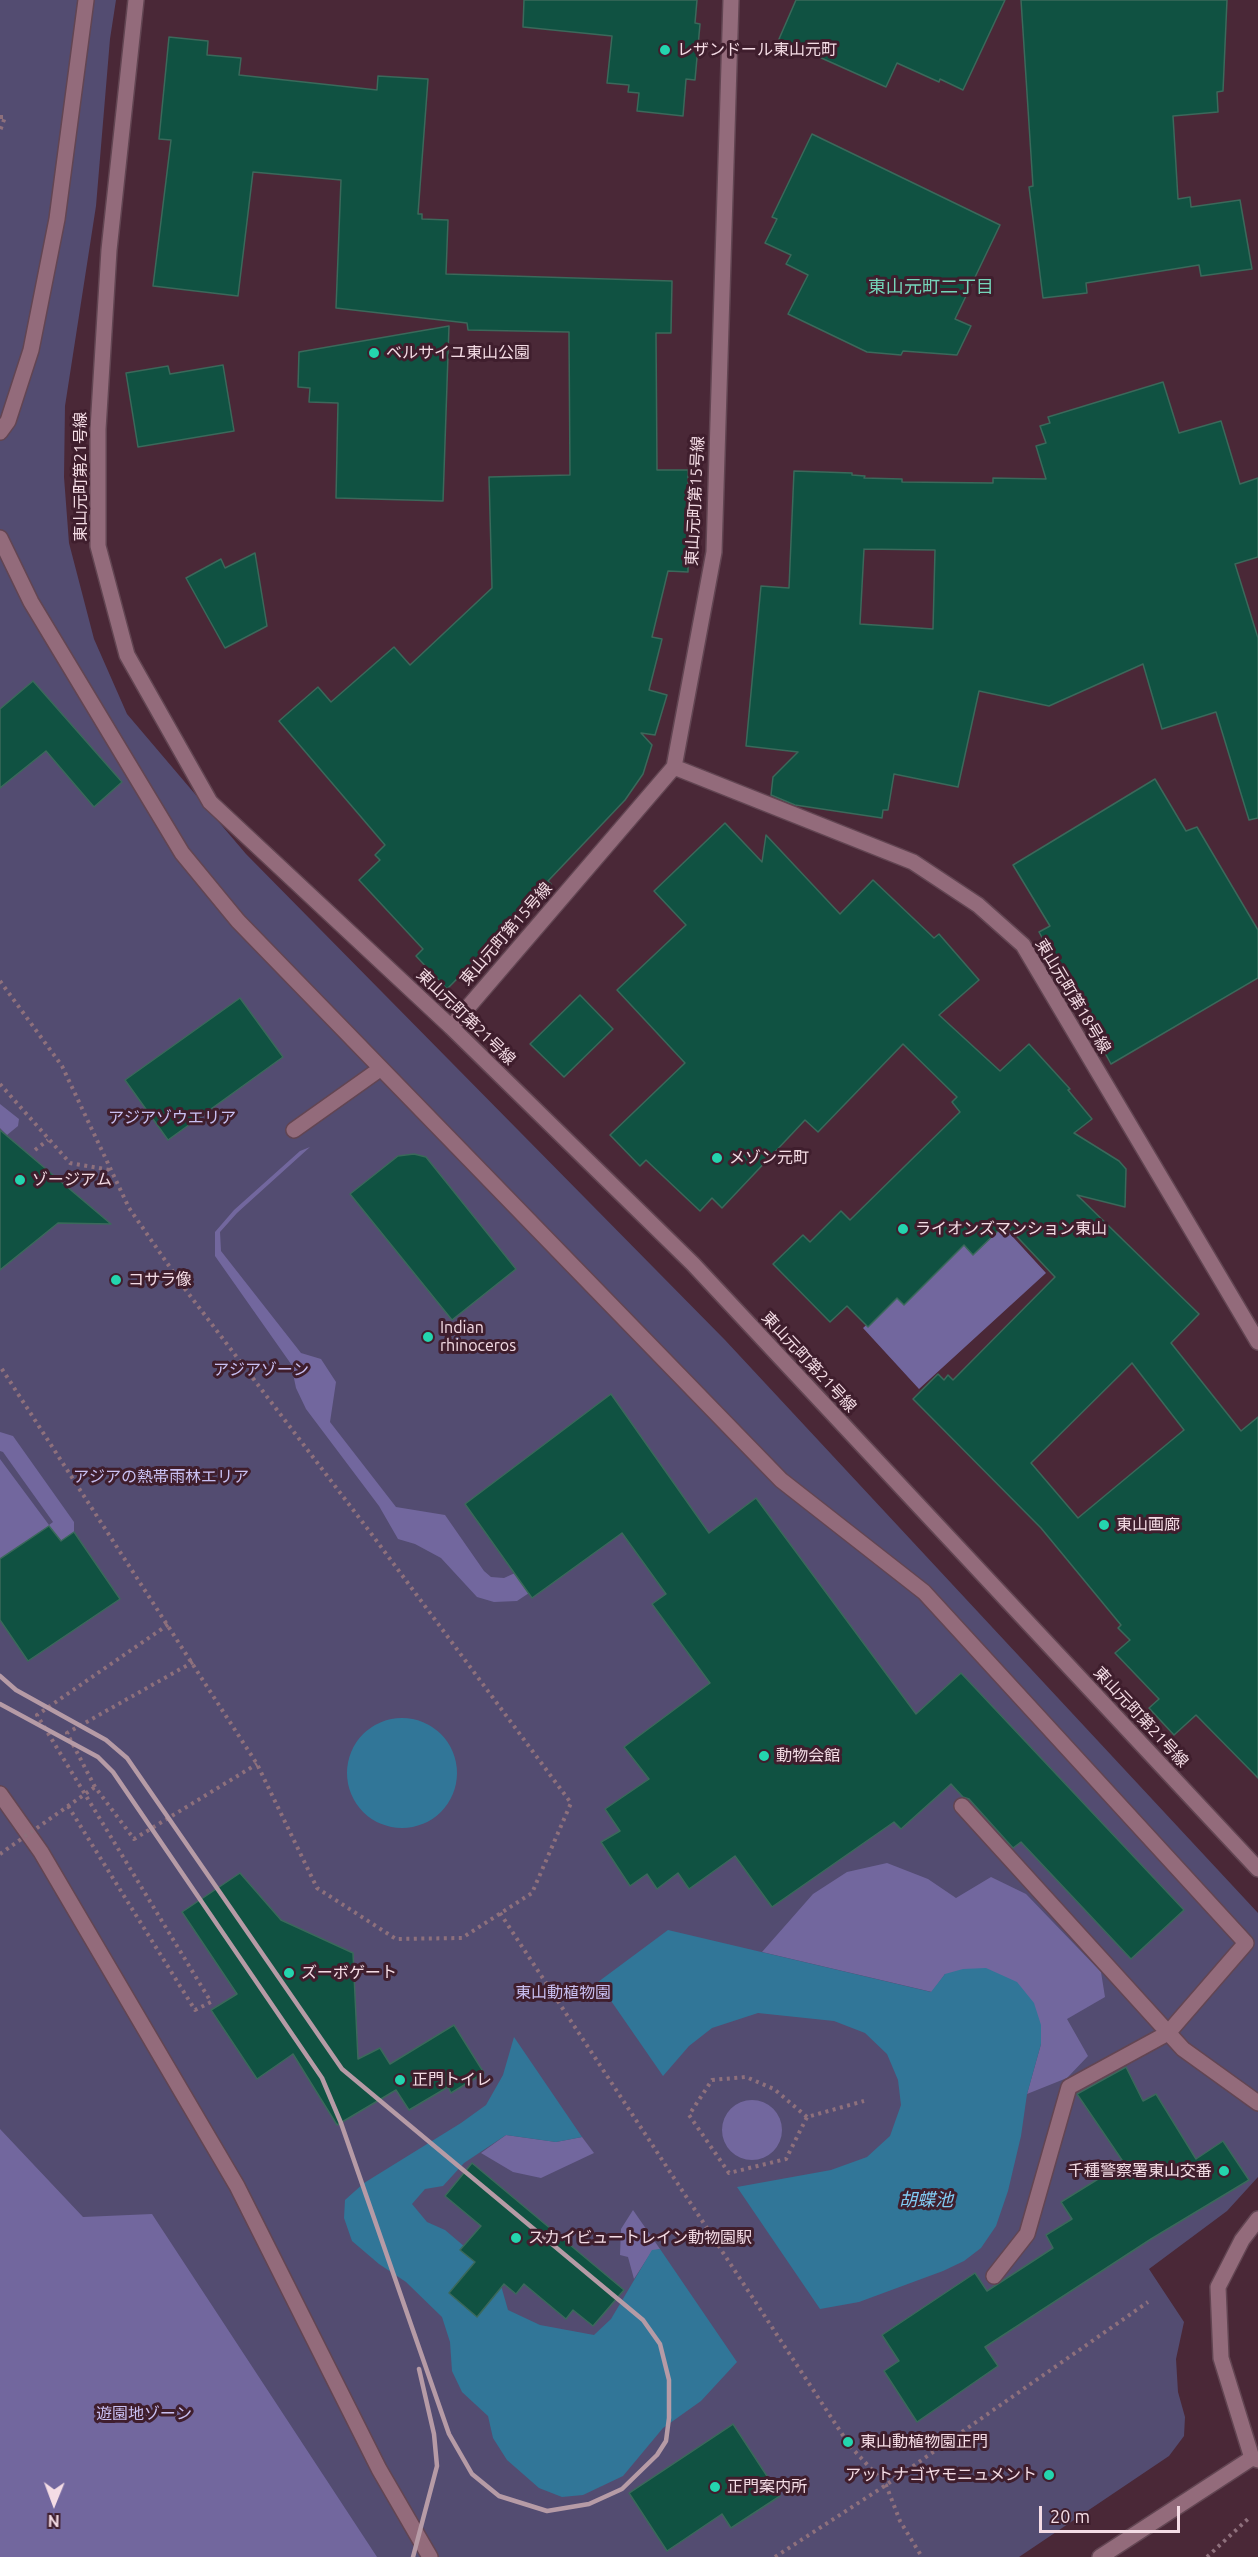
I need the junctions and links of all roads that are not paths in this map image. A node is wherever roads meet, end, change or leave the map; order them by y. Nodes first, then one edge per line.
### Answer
1 (86, 0) edge
2 (136, 0) edge
3 (731, 0) edge
4 (0, 432) edge
5 (0, 538) edge
6 (674, 767) junction
7 (451, 1026) junction
8 (380, 1069) junction
9 (294, 1130) dead end
10 (1258, 1342) edge
11 (0, 1794) edge
12 (962, 1806) dead end
13 (1258, 1869) edge
14 (1168, 2033) junction
15 (1258, 2103) edge
16 (1258, 2219) edge
17 (994, 2276) dead end
18 (1255, 2459) edge
19 (430, 2557) edge
20 (1100, 2557) edge

1 - 4 street
2 - 7 street, 東山元町第21号線
3 - 6 street, 東山元町第15号線
5 - 8 street
6 - 7 street, 東山元町第15号線
6 - 10 street, 東山元町第18号線
7 - 13 street, 東山元町第21号線
8 - 9 street
8 - 14 street
11 - 19 street
12 - 14 street
14 - 15 street
14 - 17 street
16 - 18 street
18 - 20 street

